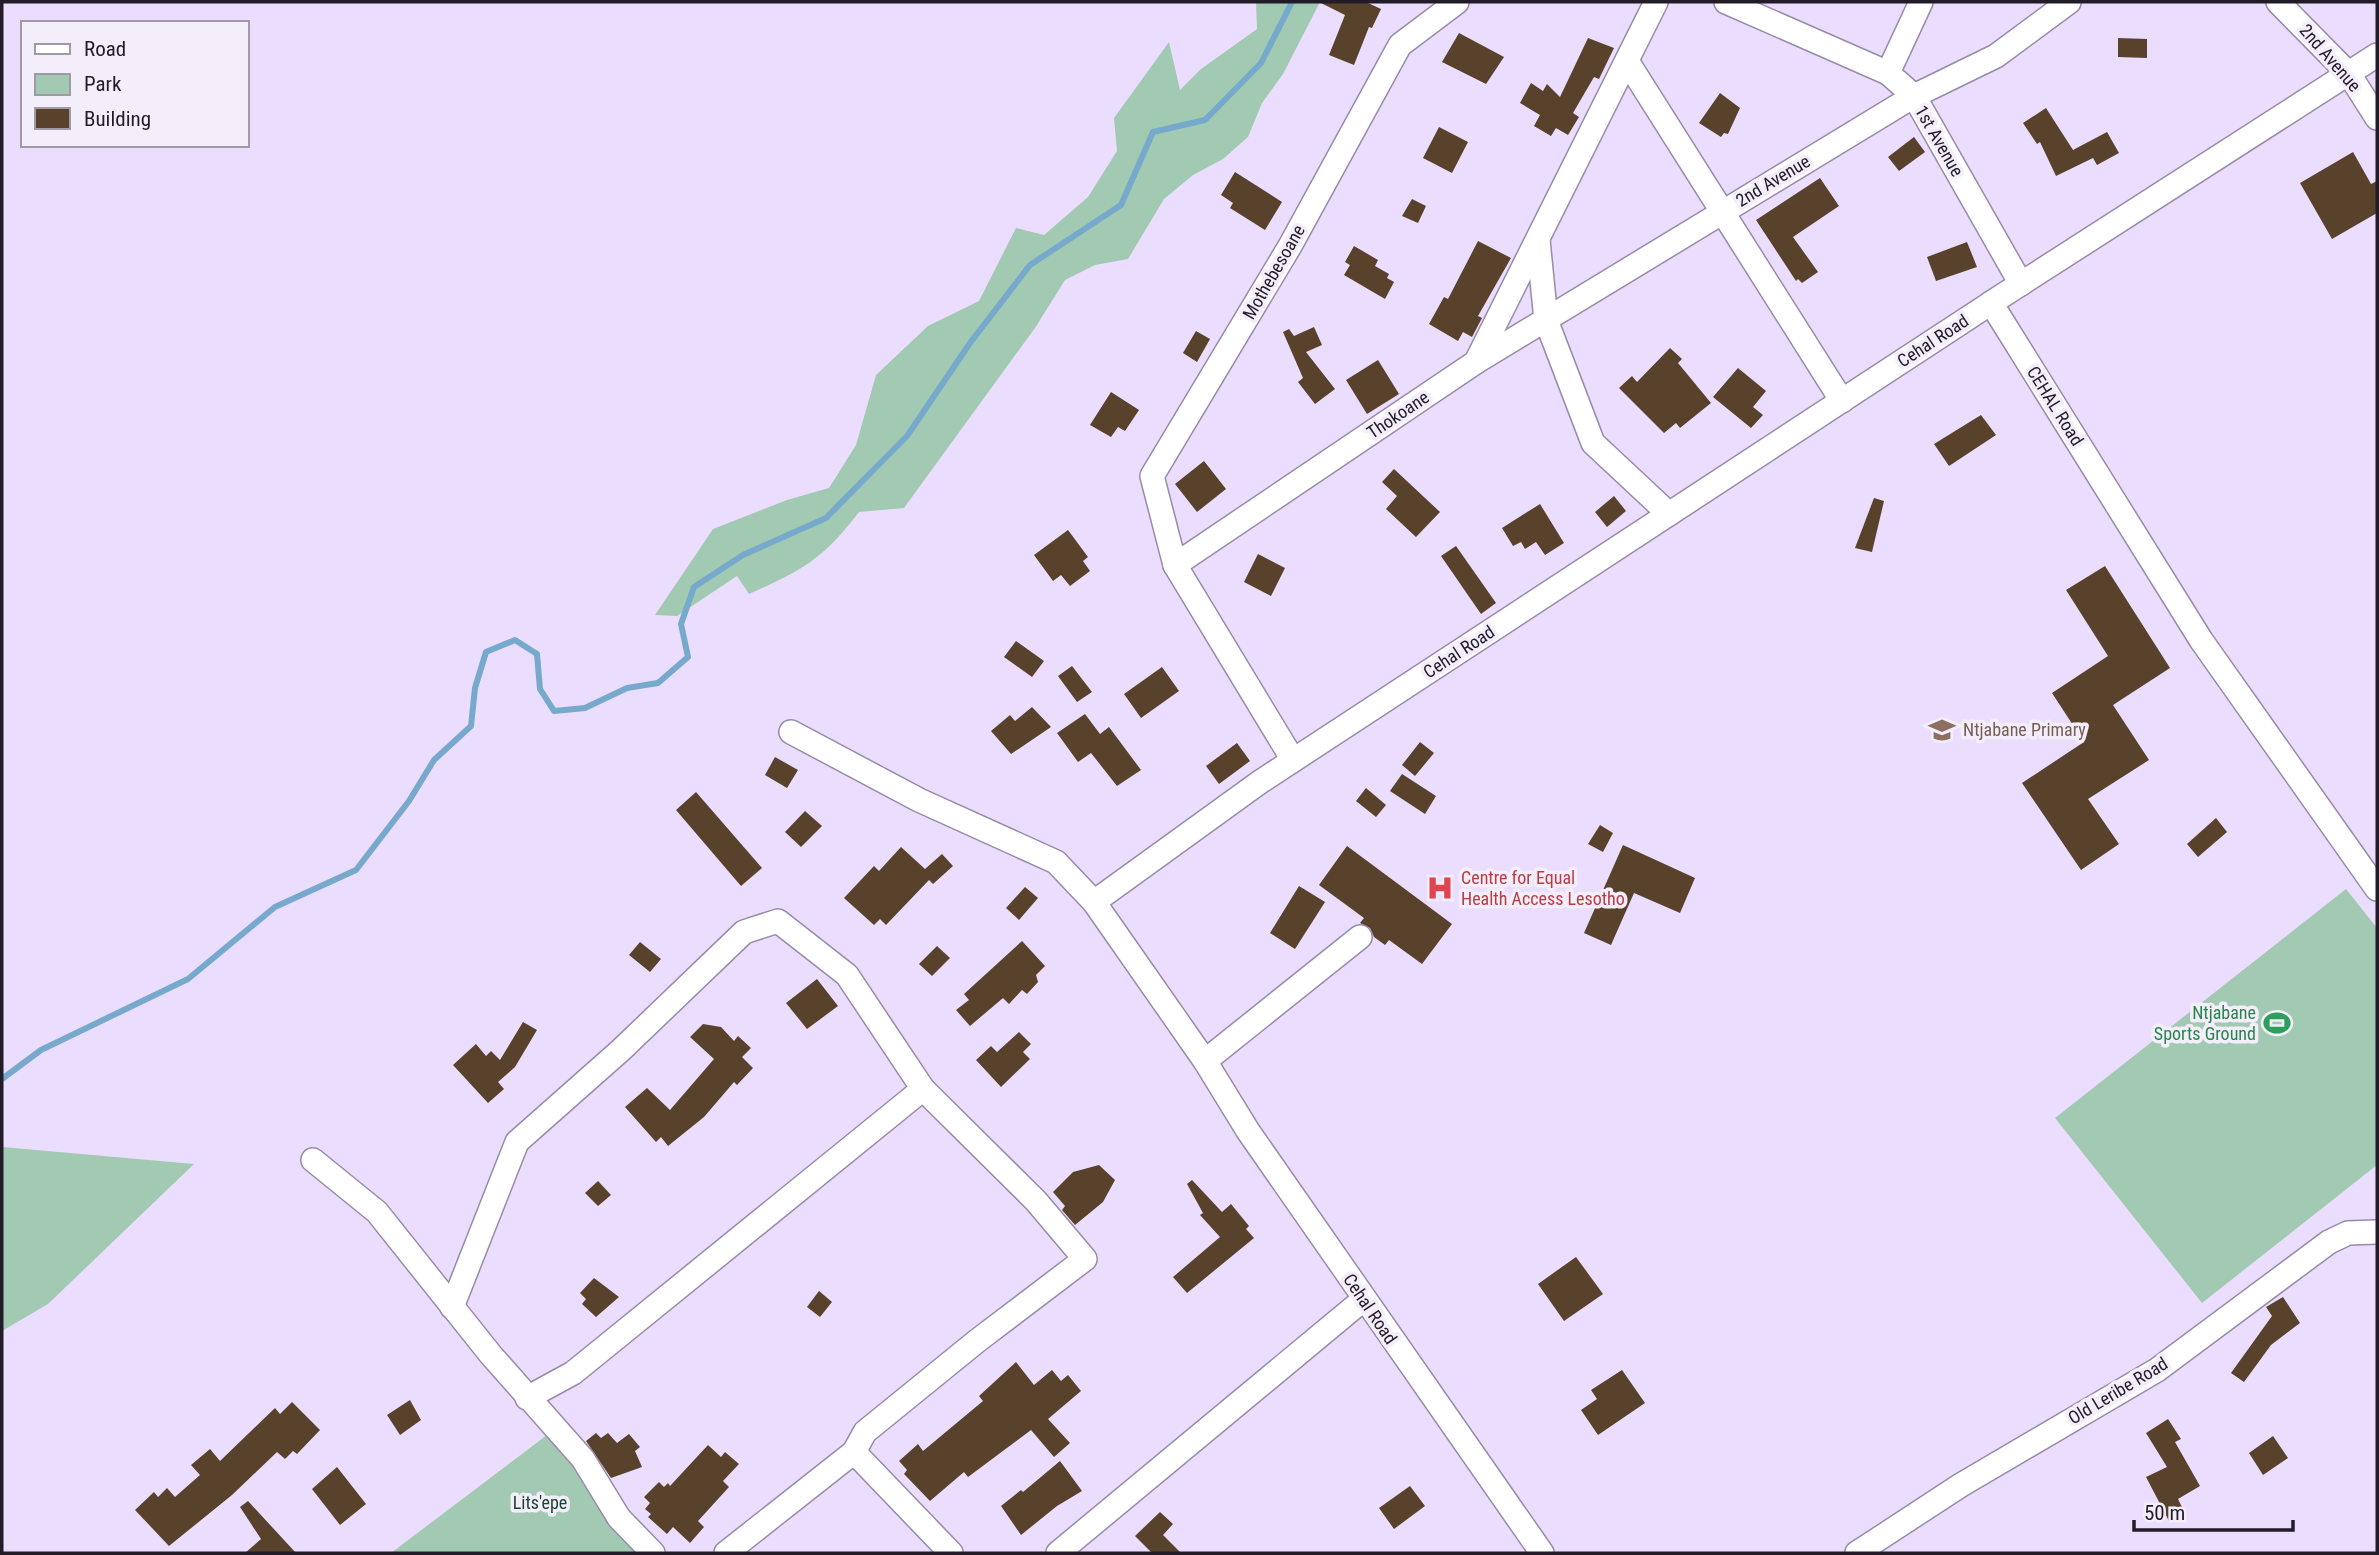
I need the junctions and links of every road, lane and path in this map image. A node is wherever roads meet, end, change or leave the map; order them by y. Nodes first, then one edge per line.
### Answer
1 (1457, 2) edge
2 (1656, 2) edge
3 (1726, 2) edge
4 (1921, 2) edge
5 (2069, 2) edge
6 (2278, 2) edge
7 (2377, 55) edge
8 (1627, 61) junction
9 (1888, 73) junction
10 (2349, 74) junction
11 (1914, 96) junction
12 (2377, 118) edge
13 (1722, 212) junction
14 (1538, 240) junction
15 (2021, 284) junction
16 (1991, 303) junction
17 (1546, 320) junction
18 (1476, 362) junction
19 (1842, 401) junction
20 (1670, 514) junction
21 (1175, 565) junction
22 (791, 732) dead end
23 (1293, 760) junction
24 (2377, 889) edge
25 (1094, 902) junction
26 (1360, 937) dead end
27 (1205, 1061) junction
28 (923, 1089) junction
29 (313, 1160) dead end
30 (2377, 1232) edge
31 (1364, 1299) junction
32 (452, 1307) junction
33 (527, 1398) junction
34 (854, 1452) junction
35 (653, 1553) edge
36 (726, 1553) edge
37 (951, 1553) edge
38 (1058, 1553) edge
39 (1542, 1553) edge
40 (1857, 1553) edge

1 - 21 street, Mothebesoane
2 - 8 street, Thokoane
3 - 9 street, 1st Avenue
4 - 9 street
5 - 11 street, 2nd Avenue
6 - 10 street, 2nd Avenue
7 - 10 street
8 - 13 street
8 - 14 street, Thokoane
9 - 11 street, 1st Avenue
10 - 12 street, 2nd Avenue
10 - 15 street
11 - 13 street, 2nd Avenue
11 - 15 street, 1st Avenue
13 - 17 street, 2nd Avenue
13 - 19 street
14 - 17 street
14 - 18 street, Thokoane
15 - 16 street
16 - 19 street, Cehal Road
16 - 24 street, CEHAL Road
17 - 18 street, 2nd Avenue
17 - 20 street
18 - 21 street, Thokoane
19 - 20 street, Cehal Road
20 - 23 street, Cehal Road
21 - 23 street
22 - 25 street
23 - 25 street, Cehal Road
25 - 27 street, Cehal Road
26 - 27 street
27 - 31 street, Cehal Road
28 - 32 street
28 - 33 street
28 - 34 street
29 - 32 street
30 - 40 street, Old Leribe Road
31 - 38 street
31 - 39 street, Cehal Road
32 - 33 street
33 - 35 street
34 - 36 street
34 - 37 street

